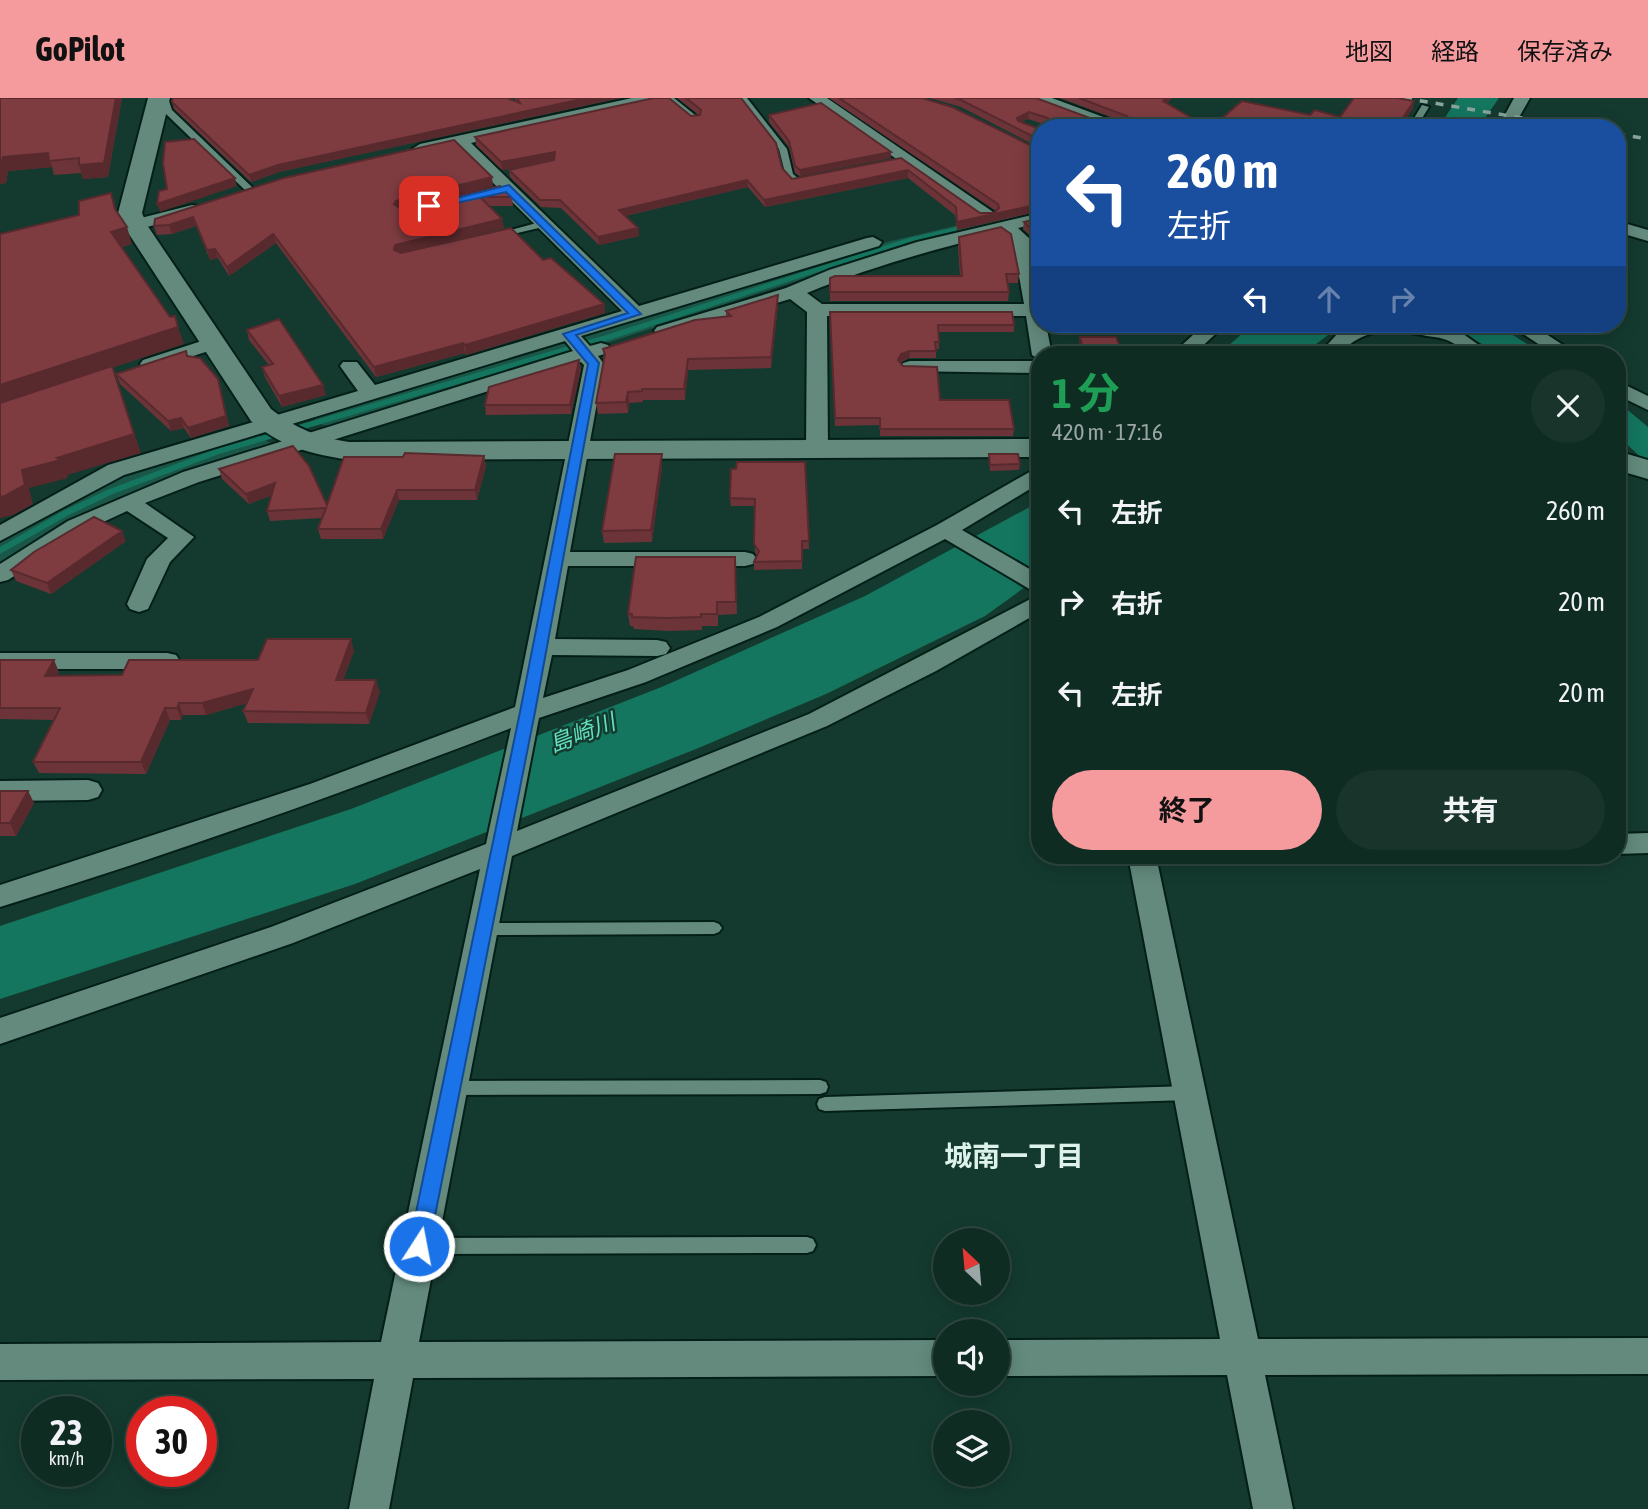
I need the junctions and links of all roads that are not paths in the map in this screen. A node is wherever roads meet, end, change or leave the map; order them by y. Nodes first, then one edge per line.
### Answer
1 (162, 98) edge
2 (653, 98) edge
3 (669, 98) edge
4 (743, 98) edge
5 (817, 98) edge
6 (1037, 98) edge
7 (1522, 98) edge
8 (1425, 107) dead end
9 (696, 118) edge
10 (1087, 119) edge
11 (1418, 119) edge
12 (1510, 119) edge
13 (198, 141) junction
14 (460, 141) junction
15 (185, 143) edge
16 (409, 152) edge
17 (815, 179) edge
18 (270, 183) edge
19 (250, 190) junction
20 (226, 198) edge
21 (1031, 205) edge
22 (203, 206) edge
23 (987, 214) junction
24 (1031, 220) edge
25 (544, 224) junction
26 (135, 225) junction
27 (1004, 226) junction
28 (1626, 229) edge
29 (1648, 236) edge
30 (480, 239) edge
31 (793, 292) junction
32 (1031, 292) edge
33 (817, 310) junction
34 (1031, 310) edge
35 (636, 314) junction
36 (1206, 333) edge
37 (1352, 333) edge
38 (1449, 333) edge
39 (1533, 333) edge
40 (569, 334) junction
41 (652, 334) edge
42 (214, 342) junction
43 (613, 346) edge
44 (1191, 346) edge
45 (1336, 346) edge
46 (1469, 346) edge
47 (1553, 346) edge
48 (587, 354) junction
49 (350, 366) dead end
50 (910, 367) edge
51 (1031, 367) edge
52 (126, 372) edge
53 (1626, 392) edge
54 (370, 393) junction
55 (1648, 404) edge
56 (284, 433) junction
57 (1031, 448) edge
58 (575, 449) junction
59 (817, 449) junction
60 (1626, 463) edge
61 (1648, 470) edge
62 (1031, 479) edge
63 (128, 502) junction
64 (950, 533) junction
65 (0, 534) edge
66 (557, 559) junction
67 (745, 559) dead end
68 (0, 575) edge
69 (1031, 580) edge
70 (138, 604) dead end
71 (1031, 606) edge
72 (540, 647) junction
73 (657, 648) dead end
74 (0, 661) edge
75 (194, 661) edge
76 (526, 718) junction
77 (88, 790) dead end
78 (0, 791) edge
79 (1648, 843) edge
80 (500, 844) junction
81 (1626, 844) edge
82 (1144, 864) edge
83 (0, 896) edge
84 (714, 928) dead end
85 (482, 929) junction
86 (0, 1031) edge
87 (450, 1088) junction
88 (1189, 1093) junction
89 (807, 1245) dead end
90 (419, 1246) junction
91 (1648, 1356) edge
92 (1242, 1357) junction
93 (933, 1358) edge
94 (1010, 1358) edge
95 (396, 1360) junction
96 (0, 1362) edge
97 (369, 1509) edge
98 (1273, 1509) edge

1 - 13 lane
1 - 26 street
2 - 14 street
3 - 9 lane
4 - 17 lane
5 - 23 street
6 - 10 street
7 - 12 street
8 - 11 lane
13 - 15 lane
13 - 19 lane
14 - 16 street
14 - 25 street
18 - 19 street
19 - 20 street
21 - 23 street
22 - 26 street
23 - 35 street
24 - 27 street
25 - 30 lane
25 - 35 street
26 - 42 street
27 - 31 street
27 - 32 street
28 - 29 street
31 - 33 street
31 - 41 street
33 - 34 street
33 - 59 street
35 - 40 street
36 - 44 street
37 - 45 street
38 - 46 street
39 - 47 street
40 - 48 street
40 - 54 street
42 - 52 street
42 - 56 street
43 - 48 street
48 - 56 street
48 - 58 street
49 - 54 street
50 - 51 street
53 - 55 street
54 - 56 street
56 - 58 street
56 - 63 street
56 - 65 street
57 - 59 street
58 - 59 street
58 - 66 street
60 - 61 street
62 - 64 street
63 - 68 street
63 - 70 street
64 - 69 street
64 - 76 street
66 - 67 street
66 - 72 street
71 - 80 street
72 - 73 street
72 - 76 street
74 - 75 street
76 - 80 street
76 - 83 street
77 - 78 street
79 - 81 street
80 - 85 street
80 - 86 street
82 - 88 street
84 - 85 lane
85 - 87 street
87 - 88 lane
87 - 90 street
88 - 92 street
89 - 90 lane
90 - 95 street
91 - 92 street
92 - 94 street
92 - 98 street
93 - 95 street
95 - 96 street
95 - 97 street

